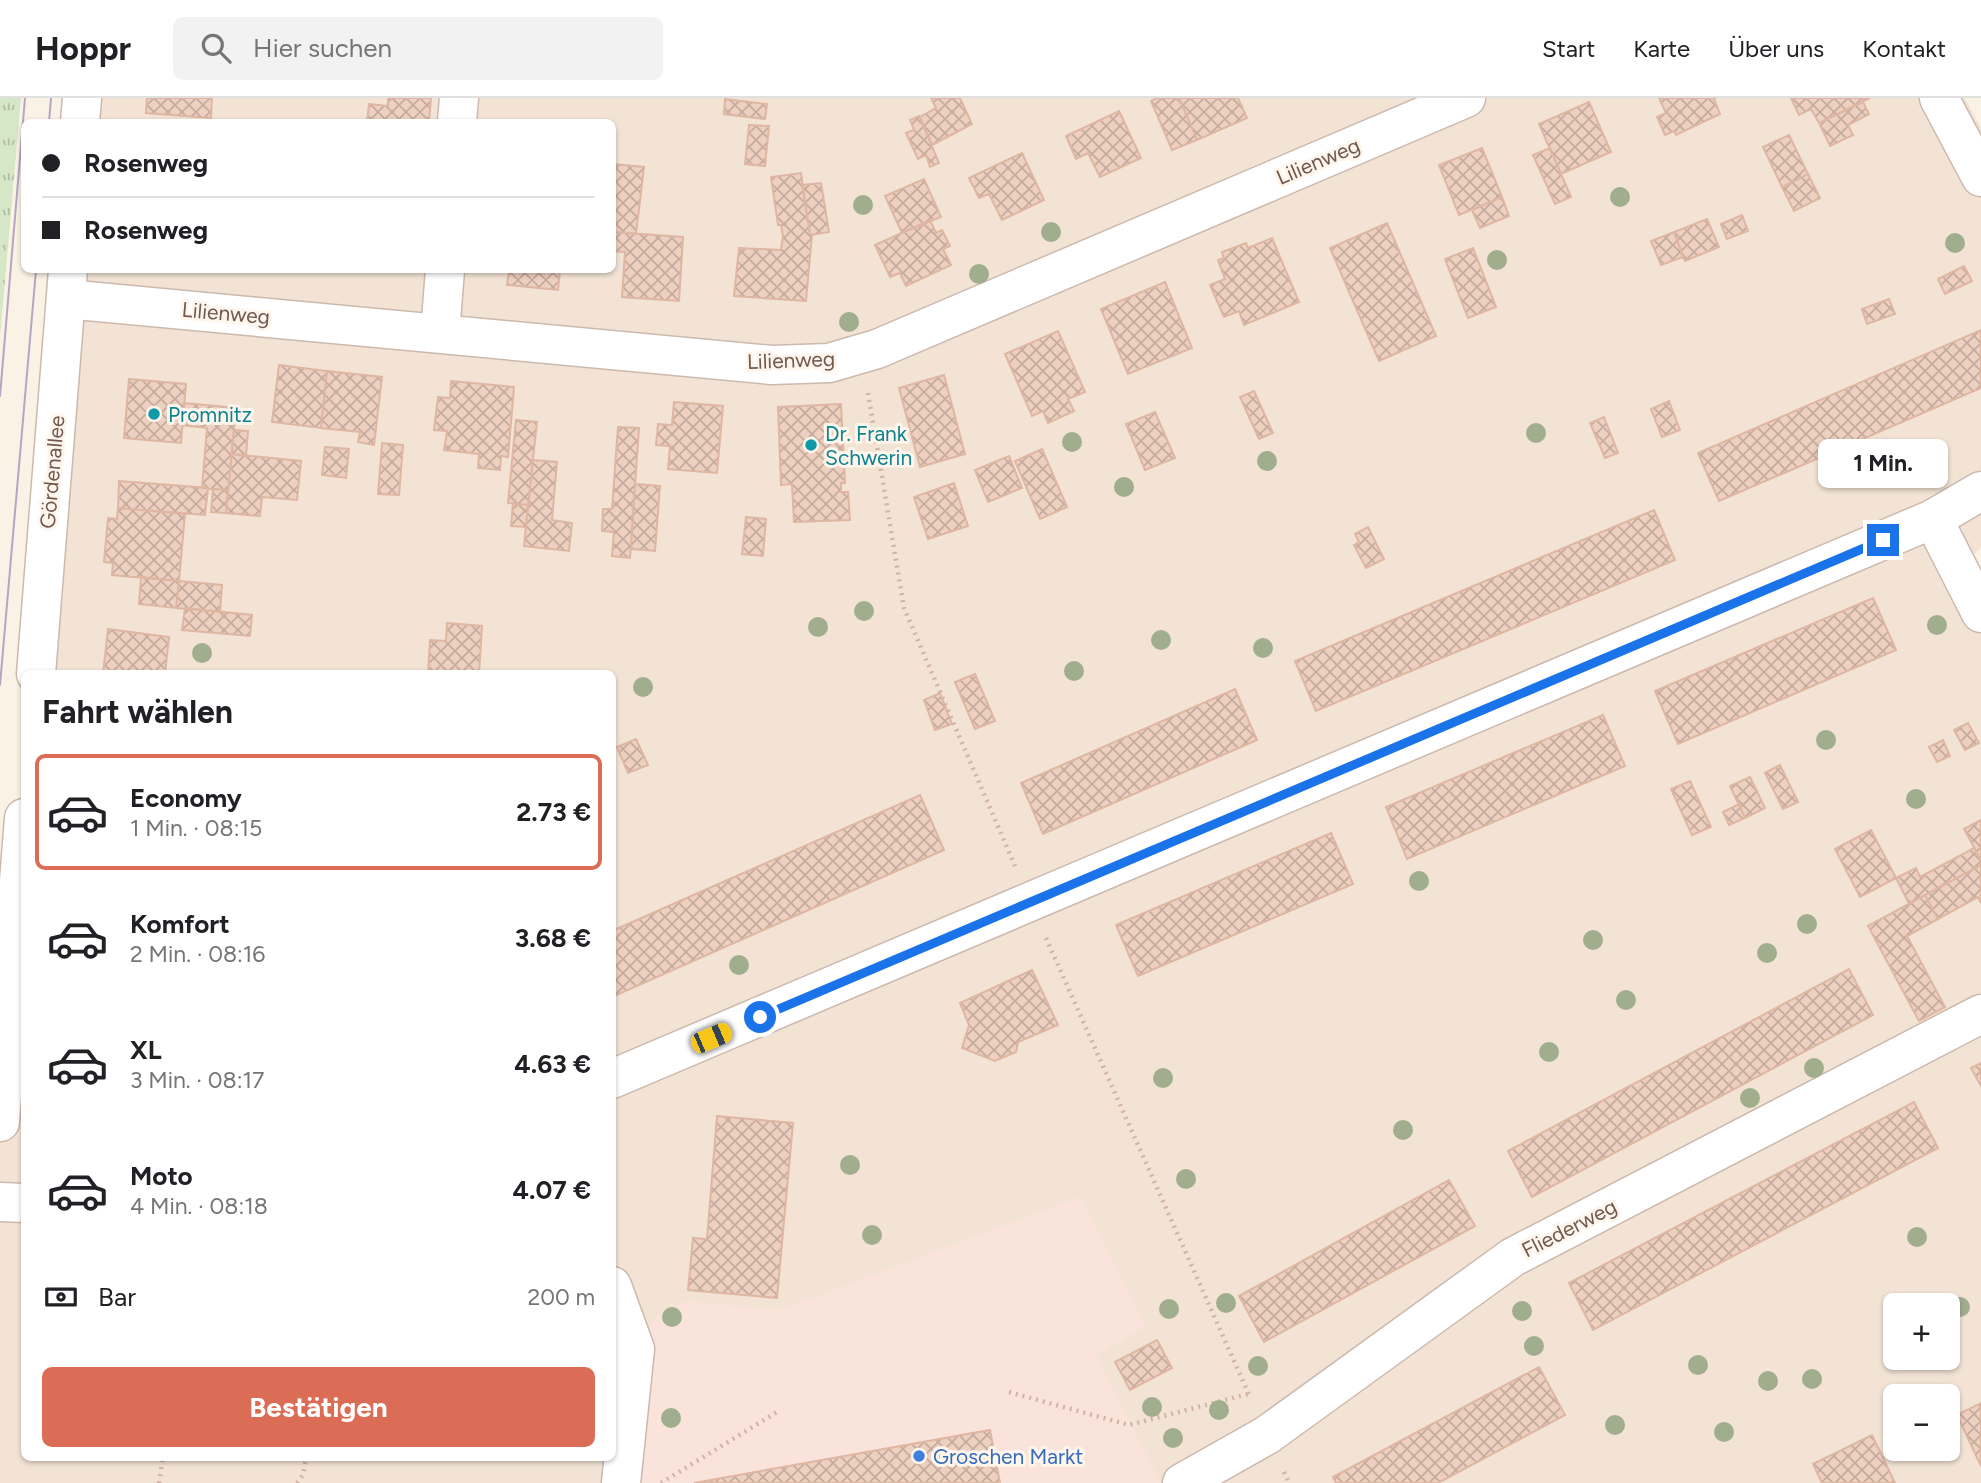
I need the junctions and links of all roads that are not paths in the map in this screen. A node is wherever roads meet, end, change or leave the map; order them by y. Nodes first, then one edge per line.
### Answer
1 (82, 98) edge
2 (458, 98) edge
3 (1466, 98) edge
4 (1939, 98) edge
5 (80, 119) edge
6 (457, 119) edge
7 (1981, 177) edge
8 (445, 273) edge
9 (67, 284) edge
10 (440, 333) junction
11 (1981, 491) edge
12 (1933, 519) junction
13 (1981, 613) edge
14 (36, 670) edge
15 (21, 855) edge
16 (1981, 1014) edge
17 (616, 1077) edge
18 (0, 1122) edge
19 (0, 1202) edge
20 (21, 1203) edge
21 (616, 1297) edge
22 (621, 1483) edge
23 (1182, 1483) edge

1 - 5 street
2 - 6 street
3 - 10 street, Lilienweg
4 - 7 street
8 - 10 street
9 - 10 street, Lilienweg
9 - 14 street, Gördenallee
11 - 12 street
12 - 13 street
12 - 17 street
15 - 18 street
16 - 23 street, Fliederweg
19 - 20 street
21 - 22 street

